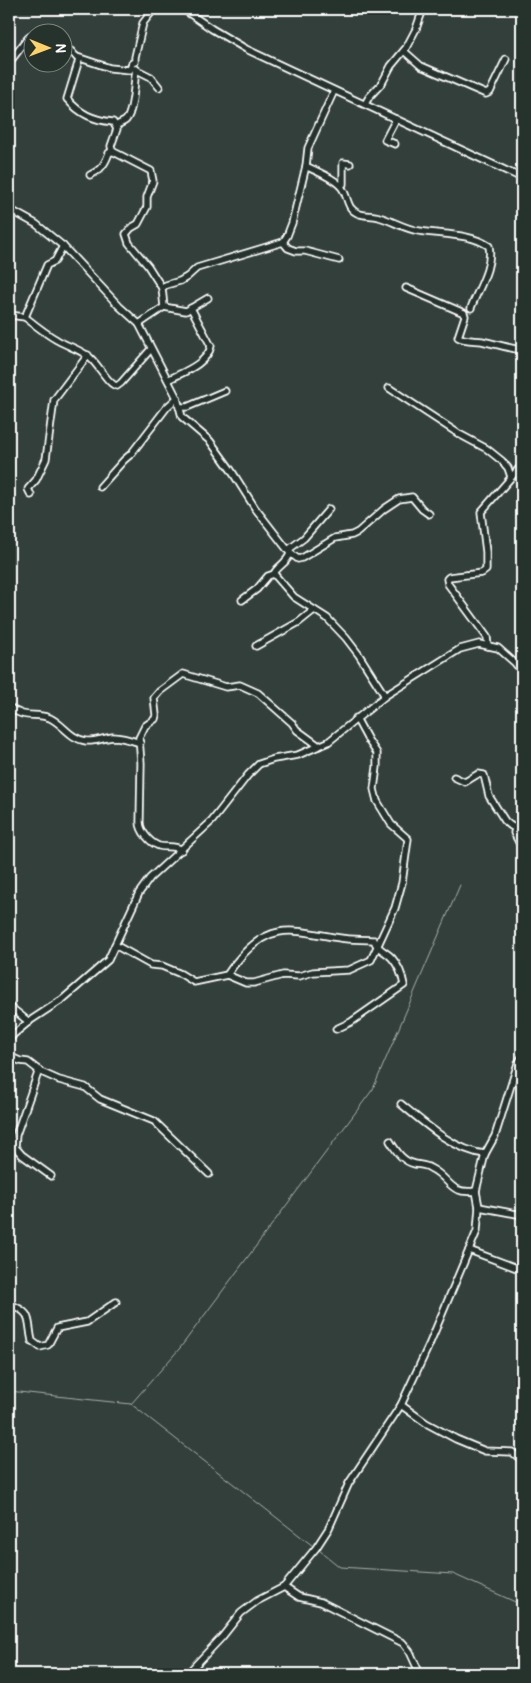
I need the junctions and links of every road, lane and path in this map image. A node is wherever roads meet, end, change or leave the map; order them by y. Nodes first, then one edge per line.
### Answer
1 (154, 9) edge
2 (183, 9) edge
3 (423, 9) edge
4 (22, 46) edge
5 (72, 51) edge
6 (404, 51) junction
7 (77, 57) junction
8 (506, 59) dead end
9 (9, 63) edge
10 (133, 69) junction
11 (159, 86) dead end
12 (334, 91) junction
13 (365, 104) junction
14 (396, 119) junction
15 (116, 126) junction
16 (395, 144) dead end
17 (113, 151) junction
18 (350, 164) dead end
19 (306, 166) junction
20 (90, 175) dead end
21 (522, 178) edge
22 (340, 185) junction
23 (9, 209) edge
24 (283, 242) junction
25 (63, 246) junction
26 (339, 260) dead end
27 (162, 288) junction
28 (406, 288) dead end
29 (208, 298) dead end
30 (164, 307) junction
31 (192, 308) junction
32 (471, 308) dead end
33 (9, 314) edge
34 (25, 317) junction
35 (139, 324) junction
36 (151, 349) junction
37 (522, 350) edge
38 (88, 355) junction
39 (168, 380) junction
40 (389, 388) dead end
41 (225, 391) dead end
42 (177, 398) junction
43 (179, 407) junction
44 (522, 465) edge
45 (511, 477) junction
46 (100, 487) dead end
47 (31, 495) dead end
48 (329, 509) dead end
49 (429, 514) dead end
50 (289, 552) junction
51 (274, 574) junction
52 (242, 600) dead end
53 (314, 610) junction
54 (256, 646) dead end
55 (488, 646) junction
56 (522, 672) edge
57 (386, 696) junction
58 (9, 707) edge
59 (356, 718) junction
60 (140, 742) junction
61 (319, 746) junction
62 (454, 777) dead end
63 (515, 828) junction
64 (522, 831) edge
65 (522, 848) edge
66 (182, 850) junction
67 (115, 945) junction
68 (376, 946) junction
69 (227, 975) junction
70 (9, 1006) edge
71 (29, 1022) junction
72 (336, 1030) dead end
73 (9, 1040) edge
74 (9, 1056) edge
75 (522, 1057) edge
76 (39, 1070) junction
77 (401, 1104) dead end
78 (390, 1141) dead end
79 (485, 1154) junction
80 (209, 1174) dead end
81 (51, 1176) dead end
82 (476, 1192) junction
83 (479, 1207) junction
84 (522, 1215) edge
85 (469, 1250) junction
86 (522, 1270) edge
87 (116, 1302) dead end
88 (9, 1304) edge
89 (401, 1405) junction
90 (522, 1460) edge
91 (284, 1587) junction
92 (187, 1674) edge
93 (420, 1674) edge

1 - 10 street
2 - 12 street
3 - 6 street
4 - 9 street
5 - 7 street
6 - 8 street
6 - 13 street
7 - 10 street
7 - 15 street
10 - 11 street
10 - 15 street
12 - 13 street
12 - 19 street
13 - 14 street
14 - 16 street
14 - 21 street
15 - 17 street
17 - 20 street
17 - 27 street
18 - 22 street
19 - 22 street
19 - 24 street
22 - 32 street
23 - 25 street
24 - 26 street
24 - 27 street
25 - 34 street
25 - 35 street
27 - 30 street
28 - 37 street
29 - 31 street
30 - 31 street
30 - 35 street
31 - 39 street
33 - 34 street
34 - 38 street
35 - 36 street
36 - 38 street
36 - 39 street
38 - 47 street
39 - 42 street
40 - 45 street
41 - 43 street
42 - 43 street
42 - 46 street
43 - 50 street
44 - 45 street
45 - 55 street
48 - 50 street
49 - 50 street
50 - 51 street
51 - 52 street
51 - 53 street
53 - 54 street
53 - 57 street
55 - 56 street
55 - 57 street
57 - 59 street
58 - 60 street
59 - 61 street
59 - 68 street
60 - 61 street
60 - 66 street
61 - 66 street
62 - 63 street
63 - 64 street
63 - 65 street
66 - 67 street
67 - 69 street
67 - 71 street
68 - 69 street
68 - 69 street
68 - 72 street
70 - 71 street
71 - 73 street
74 - 76 street
75 - 79 street
76 - 80 street
76 - 81 street
77 - 79 street
78 - 82 street
79 - 82 street
82 - 83 street
83 - 84 street
83 - 85 street
85 - 86 street
85 - 89 street
87 - 88 street
89 - 90 street
89 - 91 street
91 - 92 street
91 - 93 street

